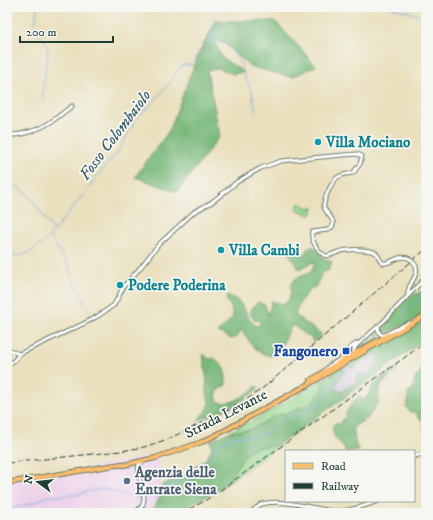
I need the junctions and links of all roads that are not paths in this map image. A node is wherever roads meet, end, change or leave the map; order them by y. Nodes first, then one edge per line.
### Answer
1 (72, 106) dead end
2 (7, 135) edge
3 (426, 277) edge
4 (408, 295) junction
5 (426, 315) edge
6 (413, 322) junction
7 (378, 326) junction
8 (371, 332) junction
9 (7, 349) edge
10 (348, 350) junction
11 (19, 354) junction
12 (352, 356) junction
13 (7, 365) edge
14 (320, 374) junction
15 (300, 389) junction
16 (426, 454) edge
17 (160, 456) junction
18 (415, 456) edge
19 (150, 459) junction
20 (122, 465) junction
21 (138, 472) junction
22 (7, 483) edge
23 (375, 502) edge
24 (134, 513) edge
25 (250, 513) edge

1 - 2 street
3 - 4 street
4 - 7 street
4 - 11 street
5 - 6 main road
6 - 7 street
6 - 12 main road
7 - 8 street
8 - 10 street
8 - 12 street
9 - 11 street
10 - 12 street
10 - 14 street
11 - 13 street
12 - 14 main road, Strada Levante
12 - 15 main road, Strada Levante
14 - 15 main road, Strada Levante
15 - 17 main road, Strada Levante
16 - 18 street
17 - 19 main road, Strada Levante
17 - 20 main road, Strada Levante
19 - 20 main road, Strada Levante
19 - 21 street
20 - 21 street
20 - 22 main road, Strada Levante
21 - 24 street
23 - 25 street

